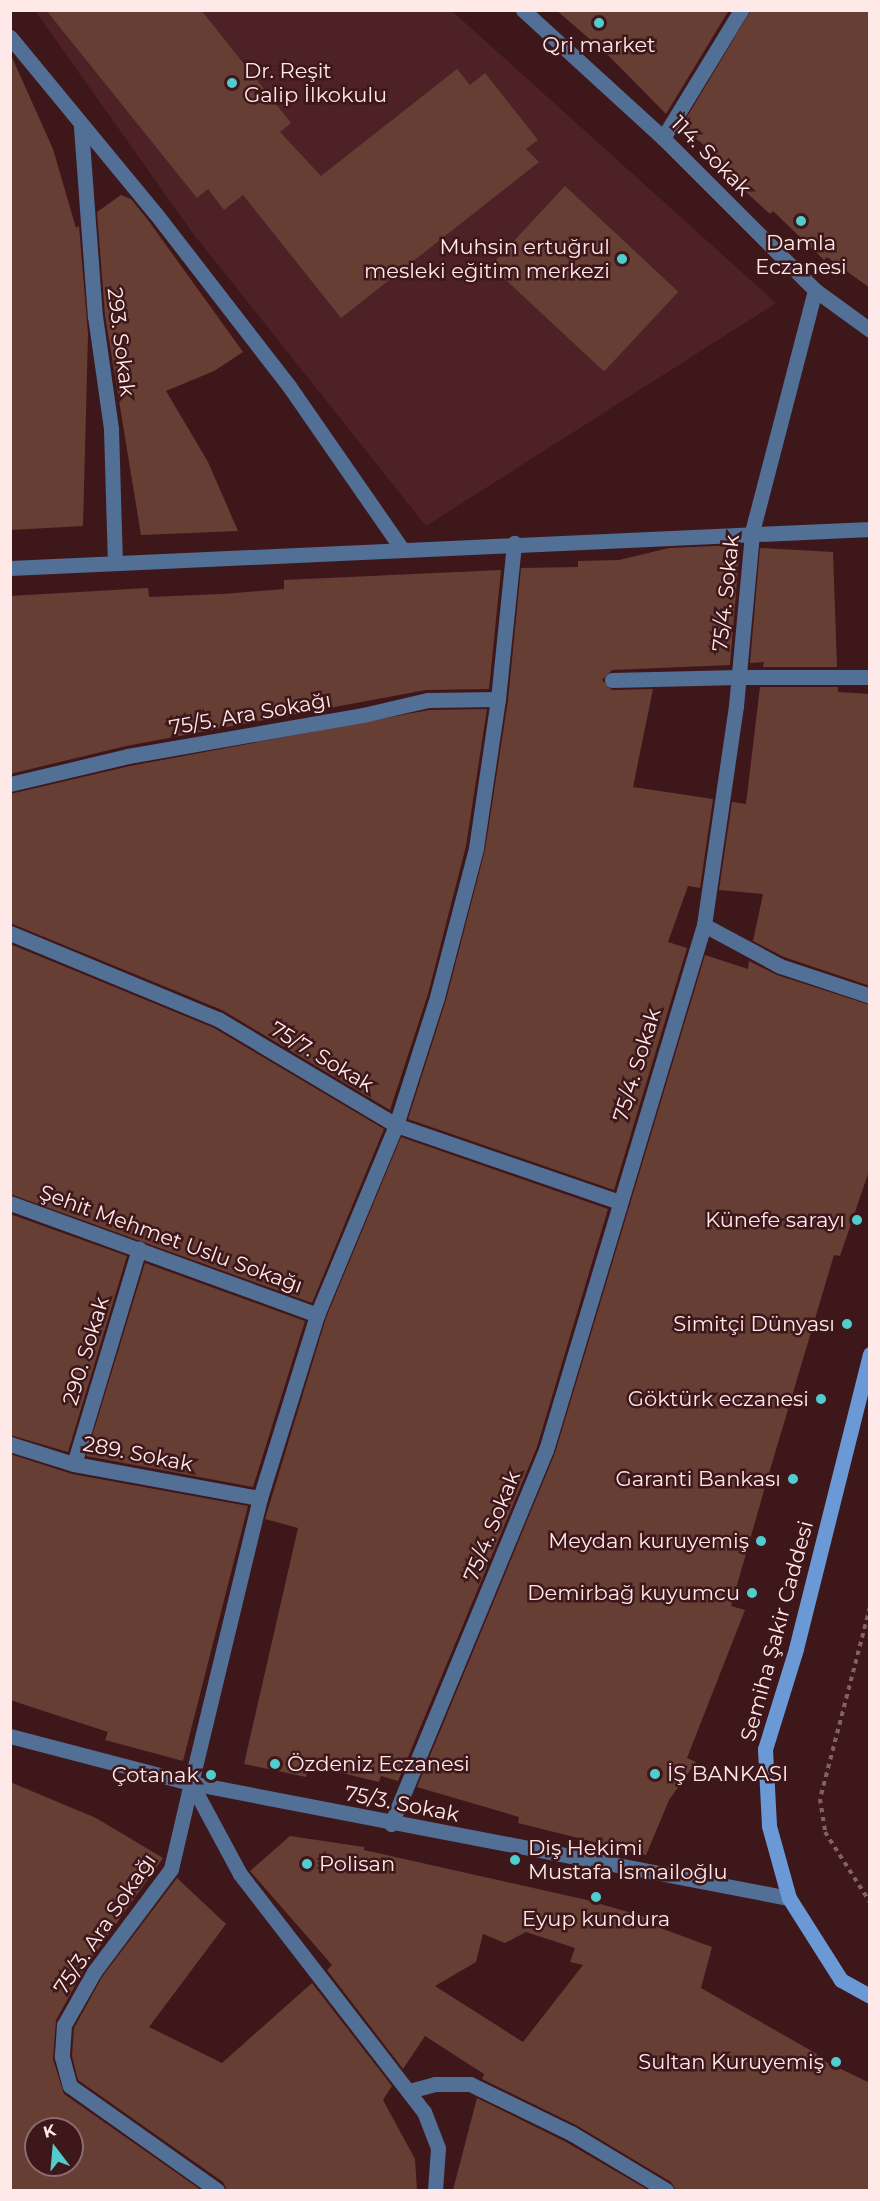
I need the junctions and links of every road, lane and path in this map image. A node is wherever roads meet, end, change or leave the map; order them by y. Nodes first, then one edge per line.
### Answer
1 (524, 10) edge
2 (741, 10) edge
3 (10, 37) edge
4 (81, 127) junction
5 (663, 138) junction
6 (815, 290) junction
7 (870, 330) edge
8 (870, 529) edge
9 (752, 532) junction
10 (514, 543) junction
11 (402, 549) junction
12 (115, 563) junction
13 (10, 568) edge
14 (739, 677) junction
15 (870, 678) edge
16 (612, 680) dead end
17 (498, 699) junction
18 (10, 784) edge
19 (704, 925) junction
20 (10, 933) edge
21 (870, 996) edge
22 (396, 1125) junction
23 (10, 1203) edge
24 (619, 1203) junction
25 (139, 1250) junction
26 (317, 1315) junction
27 (870, 1354) edge
28 (10, 1444) edge
29 (74, 1464) junction
30 (260, 1498) junction
31 (870, 1607) edge
32 (10, 1736) edge
33 (191, 1783) junction
34 (391, 1824) junction
35 (789, 1898) junction
36 (870, 1902) edge
37 (870, 1996) edge
38 (409, 2091) junction
39 (217, 2190) edge
40 (435, 2190) edge
41 (666, 2190) edge

1 - 5 street, 114. Sokak
2 - 5 street
3 - 4 street
4 - 11 street
4 - 12 street, 293. Sokak
5 - 6 street, 114. Sokak
6 - 7 street, 114. Sokak
6 - 9 street, 75/4. Sokak
8 - 9 street
9 - 10 street
9 - 14 street, 75/4. Sokak
10 - 11 street
10 - 17 street, 75/3. Ara Sokağı
11 - 12 street
12 - 13 street
14 - 15 street
14 - 16 street
14 - 19 street, 75/4. Sokak
17 - 18 street, 75/5. Ara Sokağı
17 - 22 street, 75/3. Ara Sokağı
19 - 21 street
19 - 24 street, 75/4. Sokak
20 - 22 street, 75/7. Sokak
22 - 24 street, 75/7. Sokak
22 - 26 street, 75/3. Ara Sokağı
23 - 25 street, Şehit Mehmet Uslu Sokağı
24 - 34 street, 75/4. Sokak
25 - 26 street, Şehit Mehmet Uslu Sokağı
25 - 29 street, 290. Sokak
26 - 30 street, 75/3. Ara Sokağı
27 - 35 main road, Semiha Şakir Caddesi
28 - 29 street, 289. Sokak
29 - 30 street, 289. Sokak
30 - 33 street, 75/3. Ara Sokağı
31 - 36 path
32 - 33 street, 75/3. Sokak
33 - 34 street, 75/3. Sokak
33 - 38 street
33 - 39 street, 75/3. Ara Sokağı
34 - 35 street, 75/3. Sokak
35 - 37 main road, Semiha Şakir Caddesi
38 - 40 street
38 - 41 street

